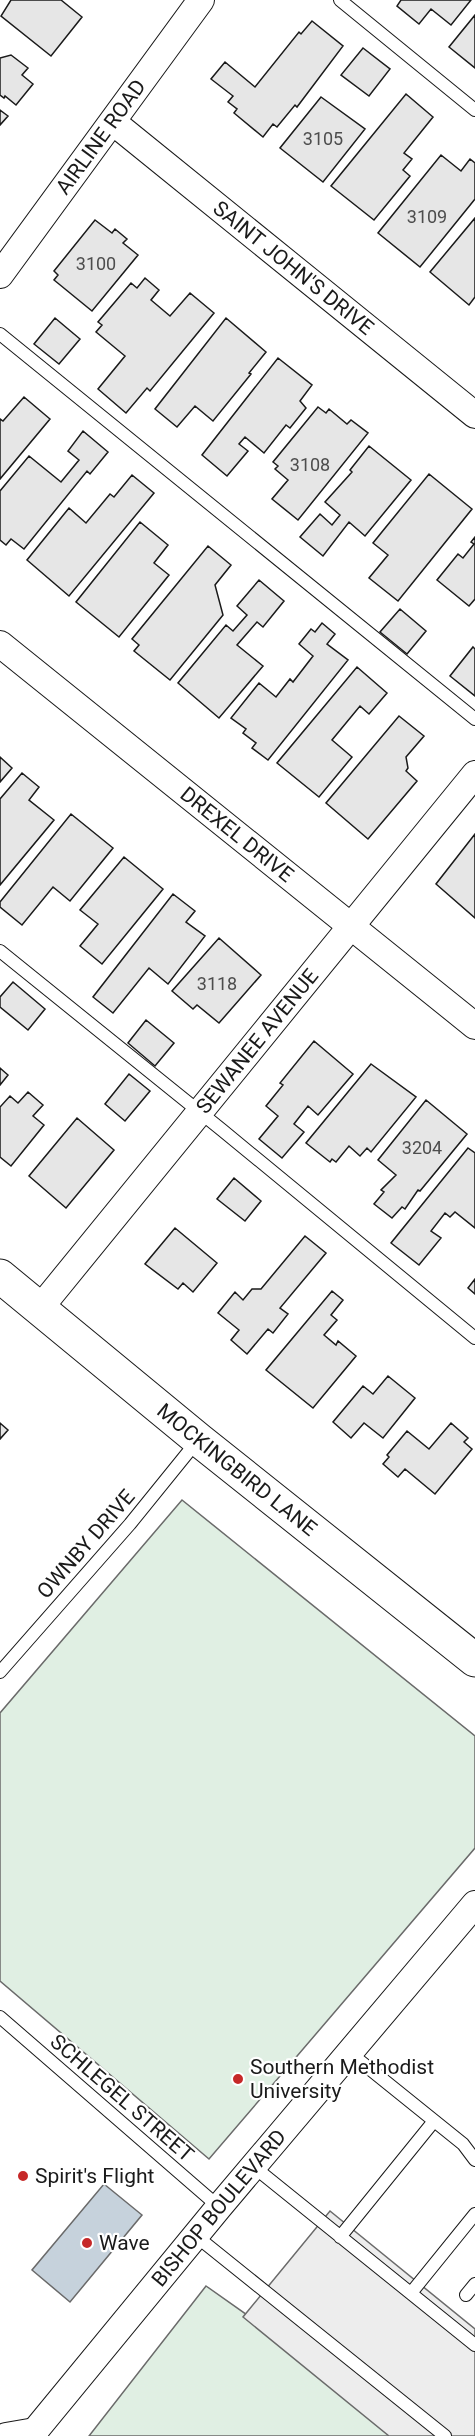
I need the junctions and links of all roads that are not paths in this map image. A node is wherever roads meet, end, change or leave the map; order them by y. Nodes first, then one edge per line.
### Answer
1 (201, 0) edge
2 (340, 0) edge
3 (475, 110) edge
4 (113, 122) junction
5 (0, 275) edge
6 (0, 334) edge
7 (475, 415) edge
8 (0, 644) edge
9 (475, 719) edge
10 (475, 774) edge
11 (352, 927) junction
12 (0, 951) edge
13 (475, 1026) edge
14 (200, 1112) junction
15 (0, 1276) edge
16 (40, 1308) junction
17 (475, 1338) edge
18 (199, 1440) junction
19 (475, 1660) edge
20 (0, 1672) edge
21 (475, 1904) edge
22 (0, 2017) edge
23 (350, 2053) junction
24 (434, 2121) junction
25 (475, 2160) edge
26 (254, 2167) junction
27 (219, 2207) junction
28 (475, 2214) edge
29 (196, 2236) junction
30 (340, 2237) junction
31 (475, 2284) edge
32 (411, 2293) junction
33 (466, 2295) dead end
34 (475, 2345) edge
35 (35, 2434) edge
36 (6, 2436) edge
37 (445, 2436) edge

1 - 4 street, AIRLINE ROAD
2 - 3 lane
4 - 5 street, AIRLINE ROAD
4 - 7 street, SAINT JOHN'S DRIVE
6 - 9 lane
8 - 11 street, DREXEL DRIVE
10 - 11 street, SEWANEE AVENUE
11 - 13 street, DREXEL DRIVE
11 - 14 street, SEWANEE AVENUE
12 - 14 lane
14 - 16 street, SEWANEE AVENUE
14 - 17 lane
15 - 16 main road, MOCKINGBIRD LANE
16 - 18 main road, MOCKINGBIRD LANE
18 - 19 main road, MOCKINGBIRD LANE
18 - 20 lane, OWNBY DRIVE
21 - 23 street, BISHOP BOULEVARD
22 - 27 lane, SCHLEGEL STREET
23 - 24 lane
23 - 26 street, BISHOP BOULEVARD
24 - 25 lane
24 - 30 lane
26 - 27 street, BISHOP BOULEVARD
26 - 30 lane
27 - 29 street, BISHOP BOULEVARD
28 - 32 lane
29 - 35 street, BISHOP BOULEVARD
29 - 37 lane
30 - 32 lane
31 - 33 lane
32 - 34 lane
35 - 36 street, BISHOP BOULEVARD

